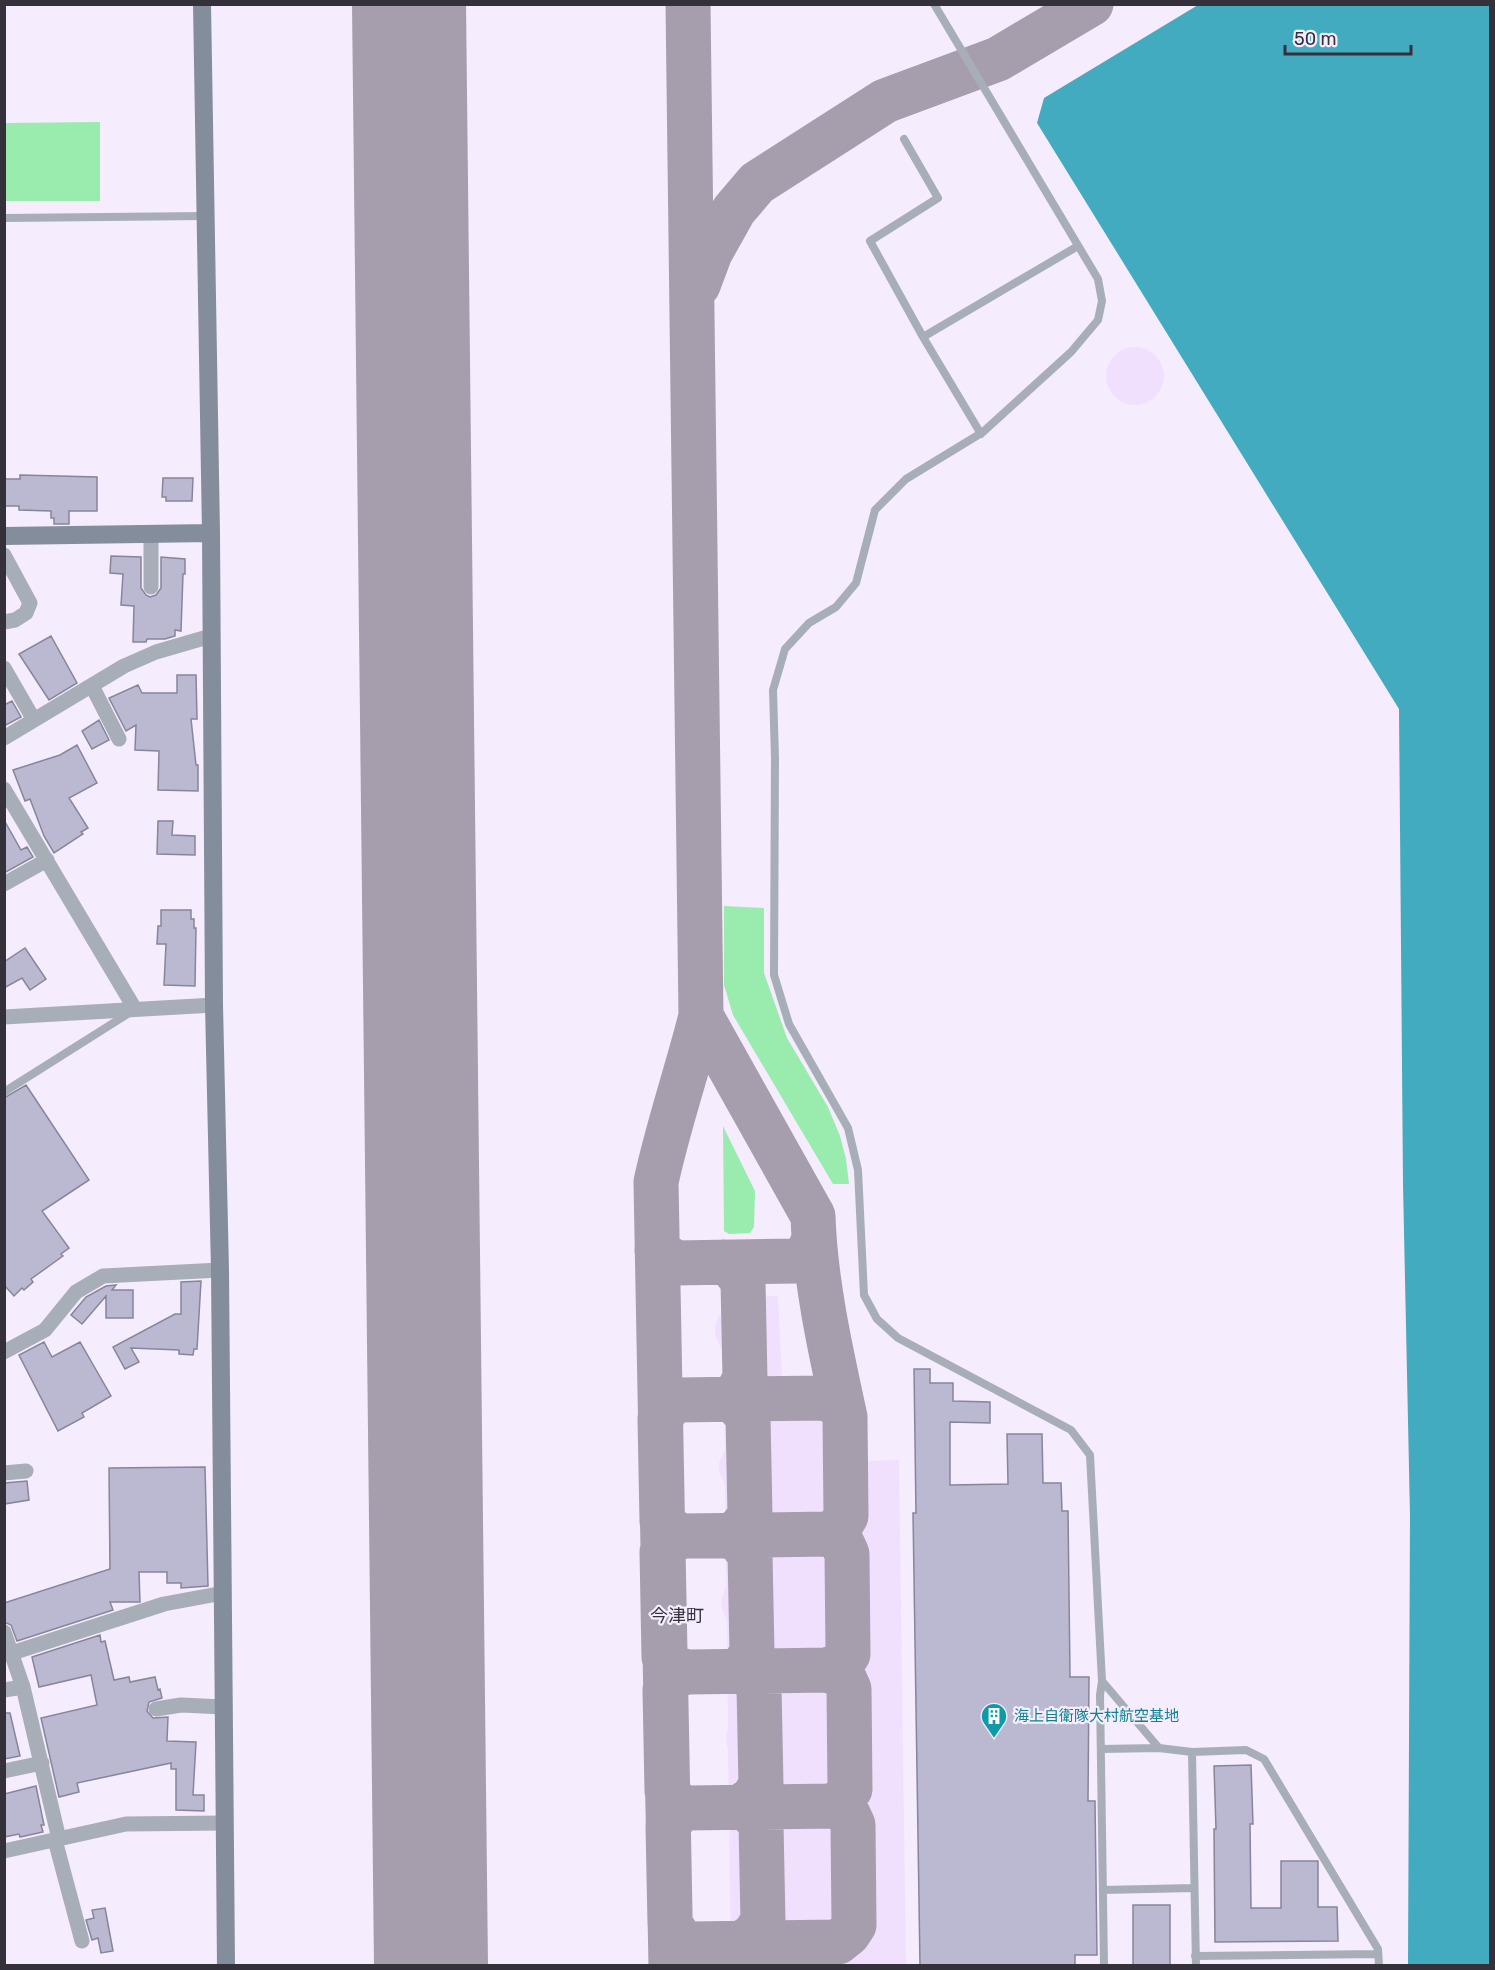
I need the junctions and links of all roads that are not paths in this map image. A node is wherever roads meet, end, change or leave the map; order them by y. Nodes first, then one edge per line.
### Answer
1 (202, 4) edge
2 (934, 4) edge
3 (904, 139) dead end
4 (206, 216) junction
5 (4, 218) edge
6 (1078, 246) junction
7 (923, 337) junction
8 (981, 434) junction
9 (211, 533) junction
10 (151, 534) junction
11 (4, 536) edge
12 (4, 555) edge
13 (151, 587) dead end
14 (4, 622) edge
15 (211, 636) junction
16 (4, 668) edge
17 (92, 686) junction
18 (34, 720) junction
19 (4, 738) edge
20 (119, 739) dead end
21 (4, 789) edge
22 (10, 809) edge
23 (47, 860) junction
24 (4, 884) edge
25 (214, 1005) junction
26 (135, 1009) junction
27 (4, 1017) edge
28 (4, 1092) edge
29 (220, 1270) junction
30 (4, 1352) edge
31 (26, 1471) dead end
32 (4, 1473) edge
33 (223, 1593) junction
34 (4, 1632) edge
35 (12, 1653) junction
36 (1102, 1681) junction
37 (23, 1687) junction
38 (4, 1690) edge
39 (224, 1707) junction
40 (156, 1709) dead end
41 (1159, 1748) junction
42 (1101, 1749) junction
43 (1192, 1752) junction
44 (42, 1763) junction
45 (4, 1771) edge
46 (225, 1823) junction
47 (57, 1839) junction
48 (4, 1851) edge
49 (1194, 1888) junction
50 (1103, 1890) junction
51 (82, 1941) dead end
52 (1378, 1954) junction
53 (1195, 1956) junction
54 (226, 1965) edge
55 (1104, 1965) edge
56 (1196, 1965) edge
57 (1379, 1965) edge

1 - 4 street
2 - 6 lane
3 - 7 lane
4 - 5 lane
4 - 9 street
6 - 7 lane
6 - 8 lane
7 - 8 lane
8 - 36 lane
9 - 10 street
9 - 15 street
10 - 11 street
10 - 13 street
12 - 14 street
15 - 17 street
15 - 25 street
16 - 18 street
17 - 18 street
17 - 20 street
18 - 19 street
21 - 22 street
22 - 23 street
23 - 24 street
23 - 26 street
25 - 26 street
25 - 29 street
26 - 27 street
26 - 28 lane
29 - 30 street
29 - 33 street
31 - 32 street
33 - 35 street
33 - 39 street
34 - 35 street
35 - 37 street
36 - 41 lane
36 - 42 lane
37 - 38 street
37 - 44 street
39 - 40 street
39 - 46 street
41 - 42 lane
41 - 43 lane
42 - 50 lane
43 - 49 lane
43 - 52 lane
44 - 45 street
44 - 47 street
46 - 47 street
46 - 54 street
47 - 48 street
47 - 51 street
49 - 50 lane
49 - 53 lane
50 - 55 lane
52 - 53 lane
52 - 57 lane
53 - 56 lane

